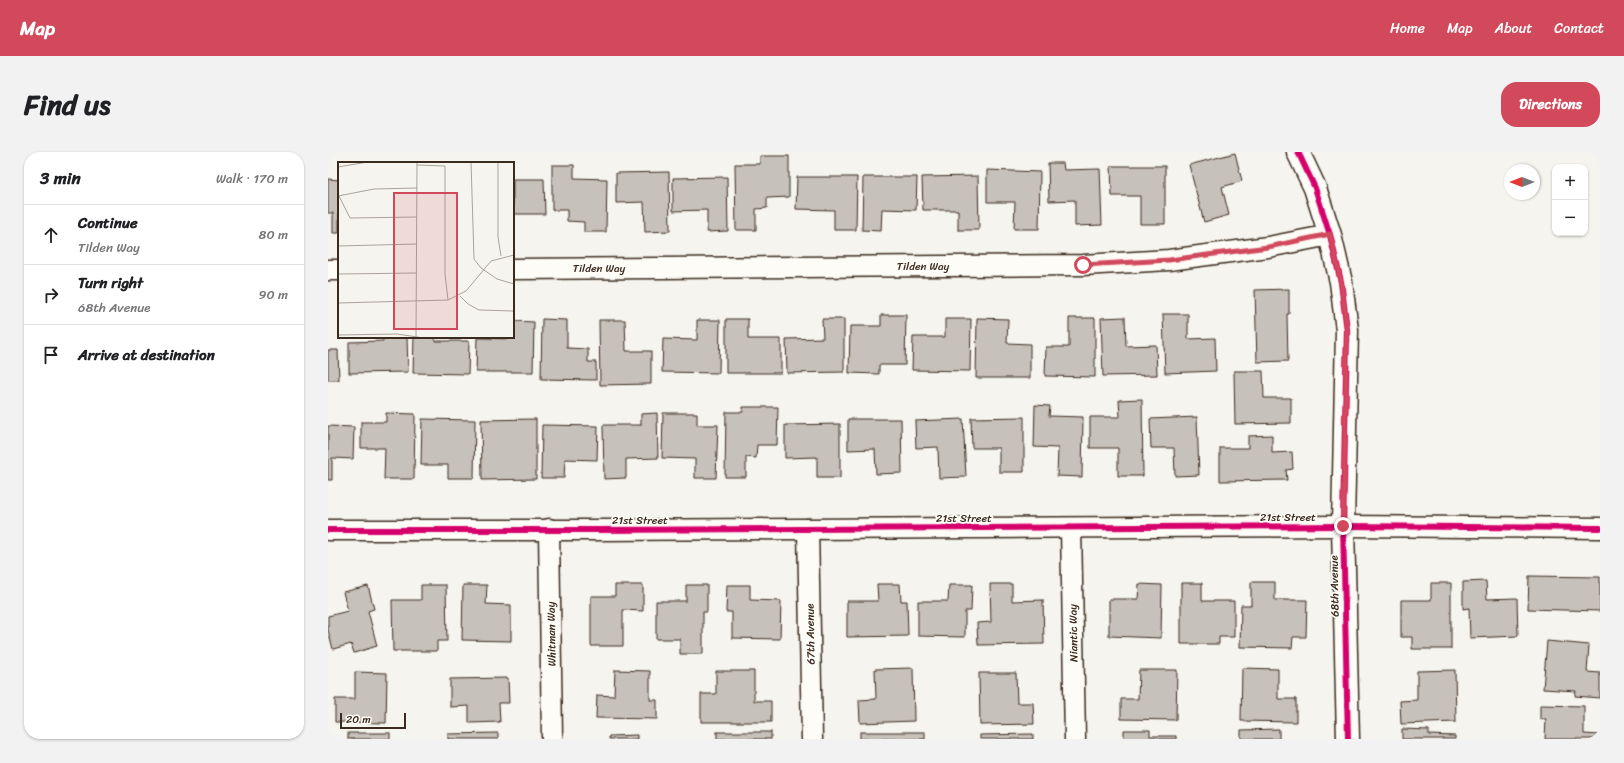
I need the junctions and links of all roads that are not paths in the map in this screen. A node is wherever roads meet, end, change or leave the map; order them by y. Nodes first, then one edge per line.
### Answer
1 (1298, 152) edge
2 (1330, 234) junction
3 (514, 269) edge
4 (1343, 526) junction
5 (1071, 528) junction
6 (1600, 528) edge
7 (808, 529) junction
8 (328, 530) edge
9 (549, 530) junction
10 (552, 739) edge
11 (812, 739) edge
12 (1075, 739) edge
13 (1348, 739) edge

1 - 2 street, 68th Avenue
2 - 3 street, Tilden Way
2 - 4 street, 68th Avenue
4 - 5 street, 21st Street
4 - 6 street, 21st Street
4 - 13 street, 68th Avenue
5 - 7 street, 21st Street
5 - 12 street, Niantic Way
7 - 9 street, 21st Street
7 - 11 street, 67th Avenue
8 - 9 street, 21st Street
9 - 10 street, Whitman Way

